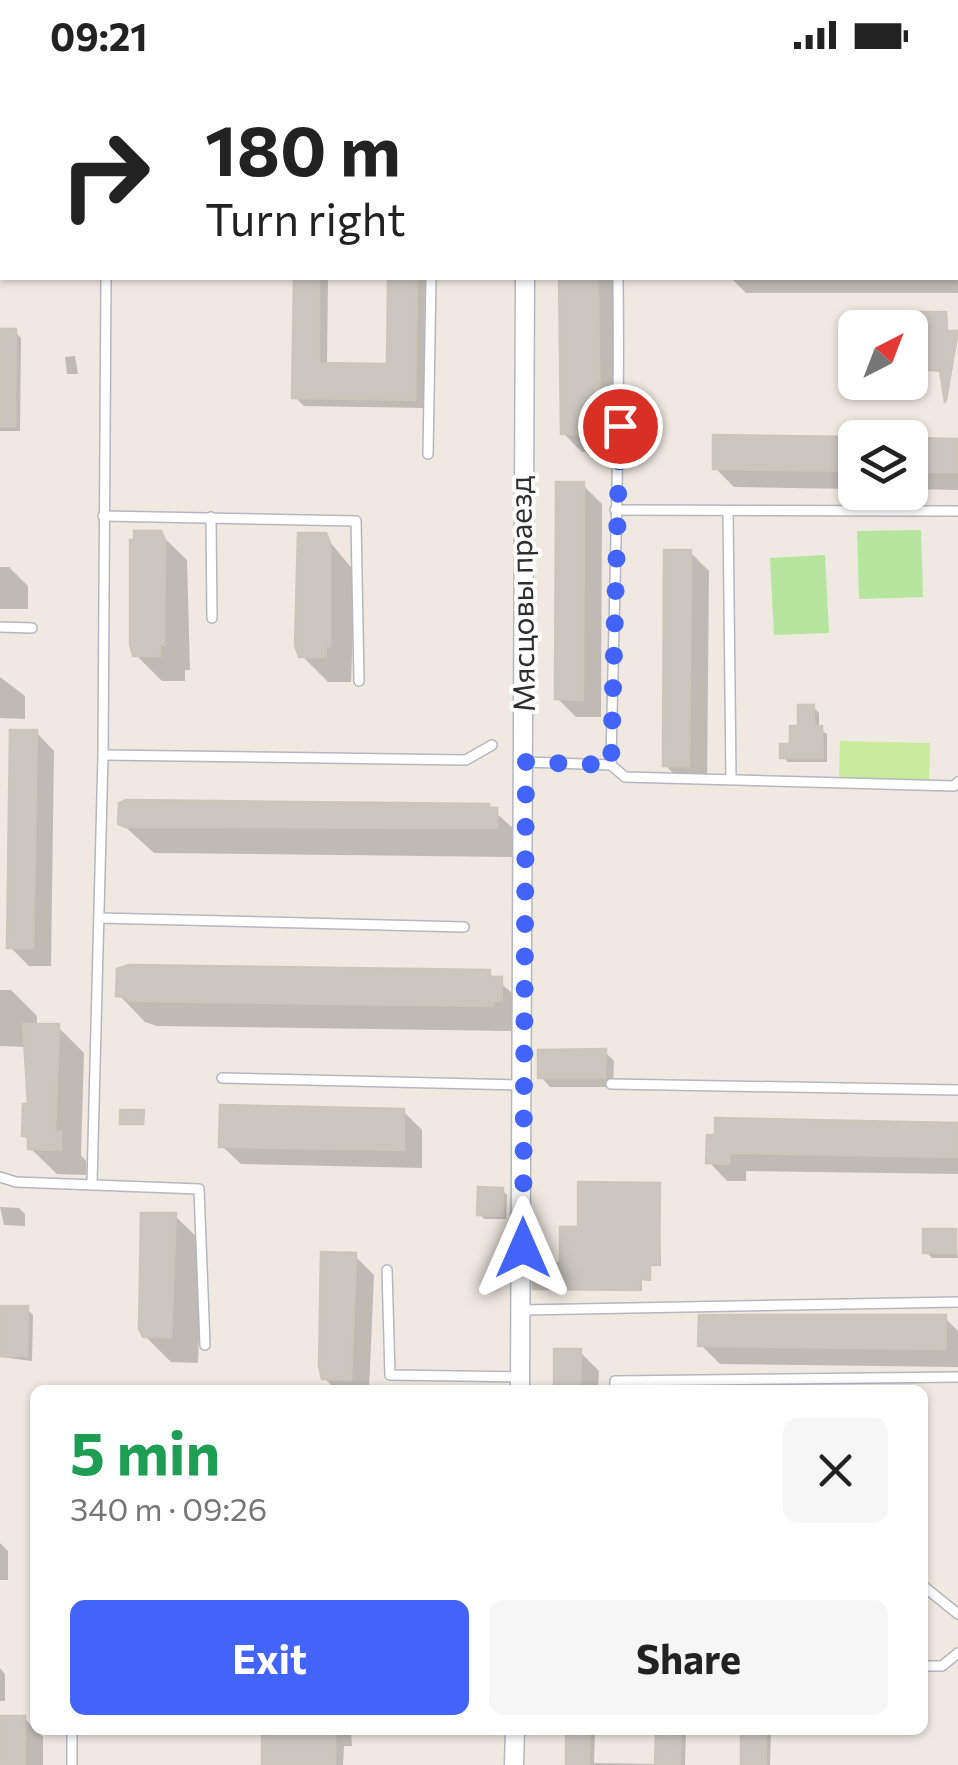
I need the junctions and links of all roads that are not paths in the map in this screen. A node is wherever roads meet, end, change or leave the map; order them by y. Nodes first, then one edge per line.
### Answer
1 (106, 280) edge
2 (431, 280) edge
3 (524, 280) edge
4 (618, 280) edge
5 (428, 454) dead end
6 (615, 510) junction
7 (728, 511) junction
8 (958, 511) edge
9 (102, 516) junction
10 (211, 516) junction
11 (212, 618) dead end
12 (0, 627) edge
13 (32, 628) dead end
14 (360, 681) dead end
15 (492, 745) dead end
16 (104, 755) junction
17 (526, 762) junction
18 (611, 765) junction
19 (731, 778) junction
20 (958, 782) edge
21 (99, 918) junction
22 (464, 927) dead end
23 (222, 1078) dead end
24 (611, 1084) dead end
25 (522, 1085) junction
26 (958, 1090) edge
27 (0, 1176) edge
28 (92, 1183) junction
29 (387, 1270) dead end
30 (958, 1302) edge
31 (524, 1310) junction
32 (205, 1345) dead end
33 (958, 1377) edge
34 (520, 1384) edge
35 (614, 1385) edge
36 (699, 1385) edge
37 (746, 1385) edge
38 (928, 1590) edge
39 (958, 1614) edge
40 (958, 1653) edge
41 (928, 1666) edge
42 (72, 1735) edge
43 (515, 1735) edge
44 (72, 1765) edge
45 (514, 1765) edge

1 - 9 lane
2 - 5 lane
3 - 17 street, Мясцовы праезд
4 - 6 lane
6 - 7 lane
6 - 18 lane
7 - 8 lane
7 - 19 lane
9 - 10 lane
9 - 16 lane
10 - 11 lane
10 - 14 lane
12 - 13 lane
15 - 16 lane
16 - 21 lane
17 - 18 lane
17 - 25 street, Мясцовы праезд
18 - 19 lane
19 - 20 lane
21 - 22 lane
21 - 28 lane
23 - 25 lane
24 - 26 lane
25 - 31 street, Мясцовы праезд
27 - 28 lane
28 - 32 lane
29 - 34 lane
30 - 31 lane
31 - 34 street, Мясцовы праезд
33 - 37 lane
35 - 36 lane
38 - 39 lane
40 - 41 lane
42 - 44 lane
43 - 45 street

